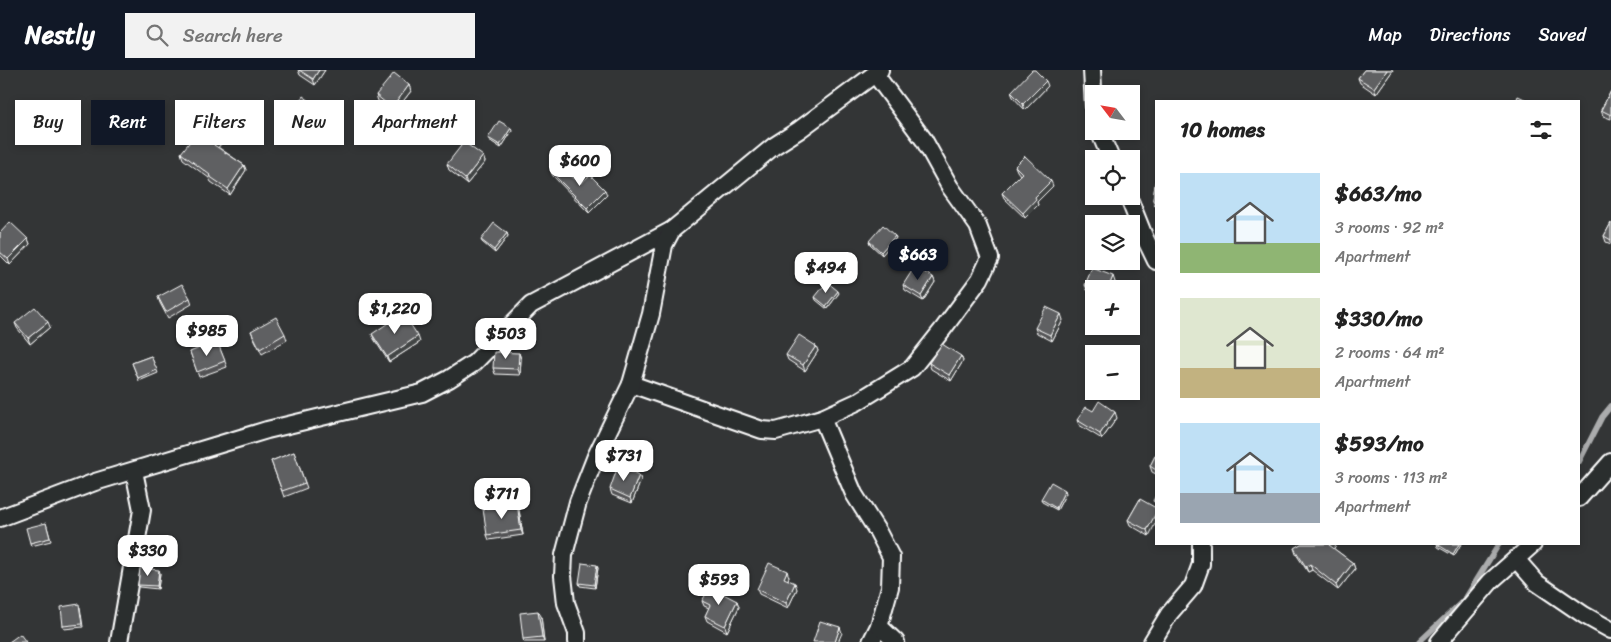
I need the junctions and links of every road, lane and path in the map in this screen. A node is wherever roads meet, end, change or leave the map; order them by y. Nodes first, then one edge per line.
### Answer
1 (1092, 70) edge
2 (878, 72) edge
3 (1093, 85) edge
4 (1132, 205) edge
5 (672, 230) junction
6 (1155, 259) edge
7 (632, 384) junction
8 (822, 418) junction
9 (1611, 462) edge
10 (134, 471) junction
11 (1580, 497) edge
12 (0, 518) edge
13 (1201, 545) edge
14 (1532, 545) edge
15 (1516, 559) junction
16 (879, 626) junction
17 (1611, 630) edge
18 (119, 642) edge
19 (577, 642) edge
20 (871, 642) edge
21 (896, 642) edge
22 (1152, 642) edge
23 (1439, 642) edge

1 - 3 street
2 - 5 street
2 - 8 street
4 - 6 street
5 - 7 street
5 - 10 street
7 - 8 street
7 - 19 street
8 - 16 street
9 - 11 street
10 - 12 street
10 - 18 street
13 - 22 street
14 - 15 street
15 - 17 street
15 - 23 street
16 - 20 street
16 - 21 street

